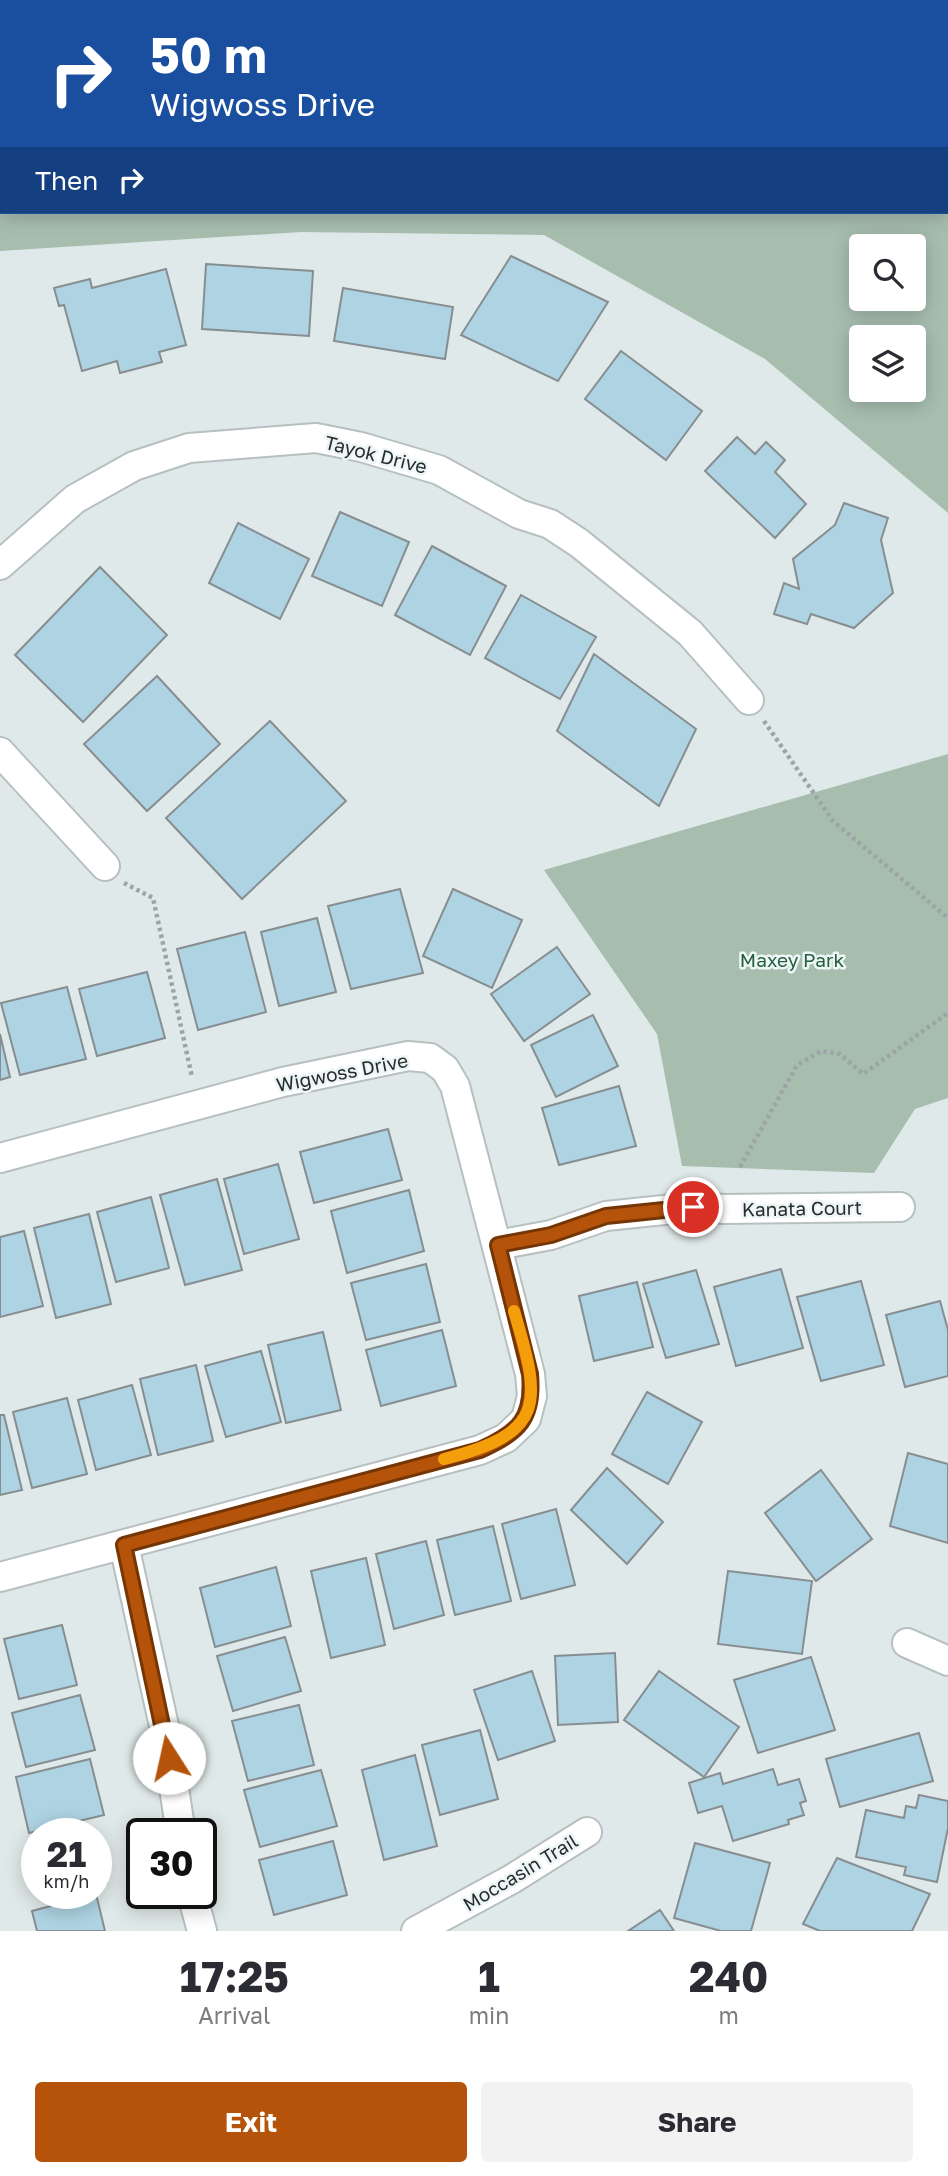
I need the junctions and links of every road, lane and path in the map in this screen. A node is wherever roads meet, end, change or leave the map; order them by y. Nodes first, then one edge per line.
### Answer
1 (0, 565) edge
2 (749, 700) joint
3 (0, 752) edge
4 (105, 866) joint
5 (948, 918) edge
6 (948, 1013) edge
7 (198, 1105) junction
8 (0, 1158) edge
9 (740, 1167) dead end
10 (901, 1207) dead end
11 (498, 1245) junction
12 (124, 1545) junction
13 (0, 1577) edge
14 (907, 1643) dead end
15 (948, 1661) edge
16 (179, 1818) edge
17 (587, 1832) dead end
18 (196, 1909) edge
19 (202, 1931) edge
20 (416, 1931) edge

1 - 2 street, Tayok Drive
2 - 5 path
3 - 4 street
4 - 7 path
6 - 9 path
7 - 8 street, Wigwoss Drive
7 - 11 street, Wigwoss Drive
10 - 11 street, Kanata Court
11 - 12 street, Wigwoss Drive
12 - 13 street, Wigwoss Drive
12 - 16 street
14 - 15 street
17 - 20 street, Moccasin Trail
18 - 19 street

